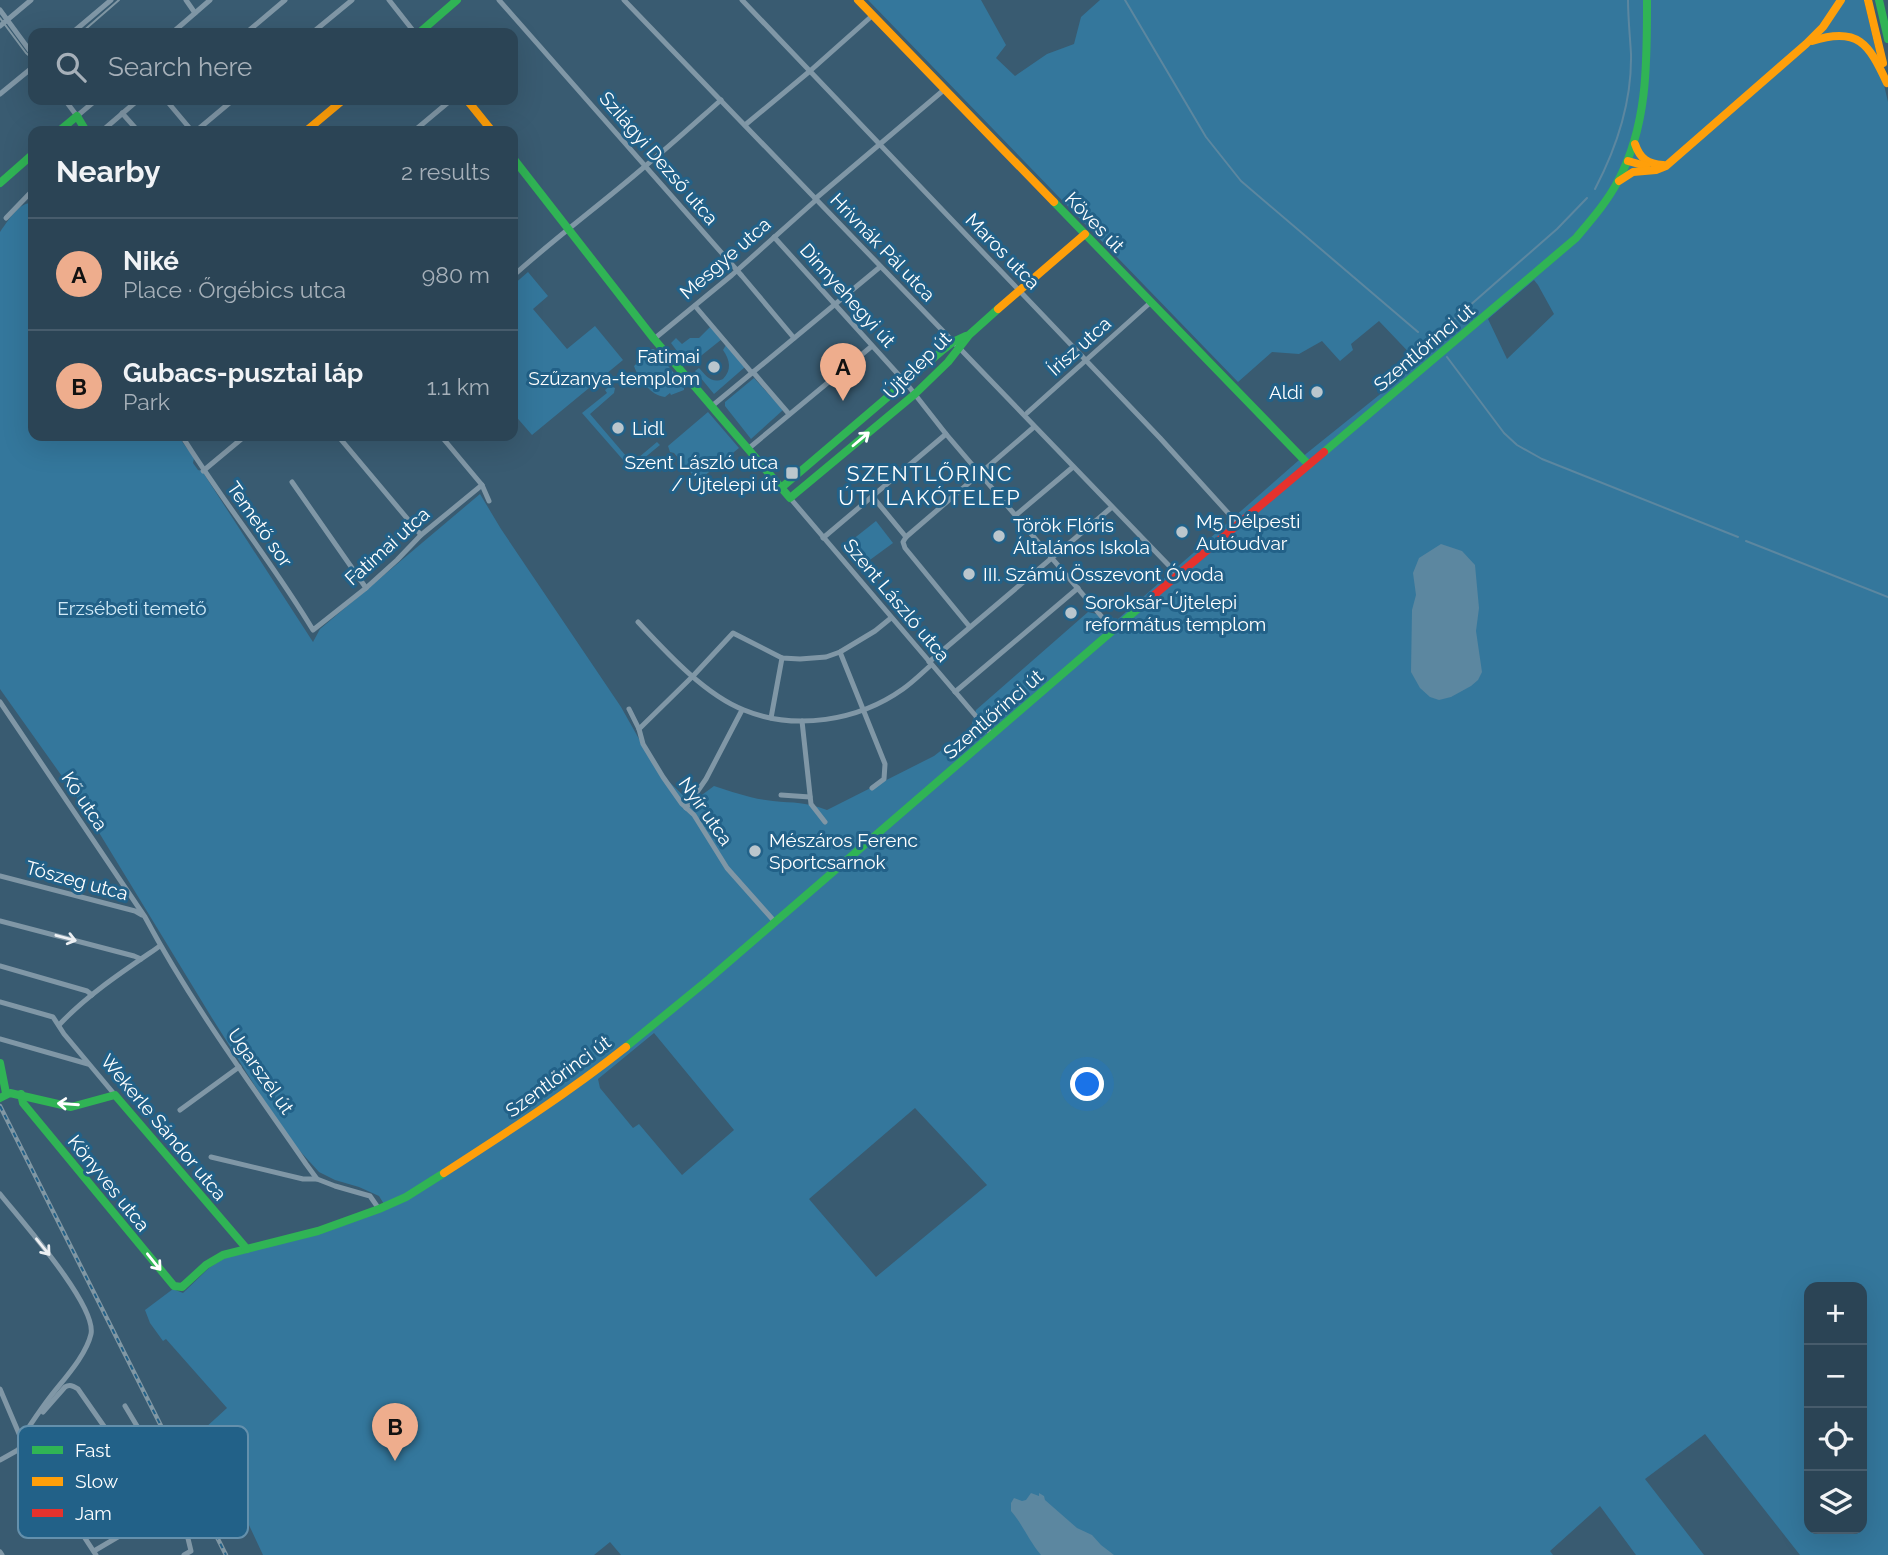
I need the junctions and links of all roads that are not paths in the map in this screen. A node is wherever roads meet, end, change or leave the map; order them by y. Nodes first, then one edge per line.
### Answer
1 (31, 0) edge
2 (111, 0) edge
3 (186, 0) edge
4 (210, 0) edge
5 (285, 0) edge
6 (352, 0) edge
7 (390, 0) edge
8 (457, 0) edge
9 (499, 0) edge
10 (624, 0) edge
11 (742, 0) edge
12 (858, 0) edge
13 (1647, 0) edge
14 (1841, 0) edge
15 (1868, 0) edge
16 (1879, 0) edge
17 (0, 10) edge
18 (195, 13) junction
19 (873, 15) junction
20 (7, 20) junction
21 (0, 26) edge
22 (78, 28) edge
23 (178, 28) edge
24 (252, 28) edge
25 (318, 28) edge
26 (413, 28) edge
27 (423, 28) edge
28 (1888, 39) edge
29 (1806, 44) junction
30 (28, 48) edge
31 (28, 71) edge
32 (810, 71) junction
33 (1888, 84) edge
34 (945, 89) junction
35 (0, 94) edge
36 (721, 100) junction
37 (69, 105) edge
38 (90, 105) edge
39 (132, 105) edge
40 (171, 105) edge
41 (227, 105) edge
42 (337, 105) edge
43 (445, 105) edge
44 (471, 105) edge
45 (122, 113) junction
46 (77, 116) junction
47 (745, 125) junction
48 (66, 126) edge
49 (83, 126) edge
50 (108, 126) edge
51 (134, 126) edge
52 (190, 126) edge
53 (200, 126) edge
54 (312, 126) edge
55 (420, 126) edge
56 (488, 126) edge
57 (880, 144) junction
58 (1635, 144) junction
59 (28, 158) edge
60 (1628, 161) junction
61 (518, 165) edge
62 (646, 166) junction
63 (1666, 166) junction
64 (1640, 170) junction
65 (1619, 181) junction
66 (0, 183) edge
67 (28, 198) edge
68 (816, 200) junction
69 (6, 218) dead end
70 (568, 229) junction
71 (1085, 234) junction
72 (774, 237) junction
73 (880, 267) junction
74 (736, 271) junction
75 (518, 272) edge
76 (1020, 291) junction
77 (1151, 302) junction
78 (836, 304) junction
79 (695, 306) junction
80 (794, 338) junction
81 (654, 340) junction
82 (956, 345) junction
83 (872, 346) junction
84 (1086, 360) junction
85 (752, 373) junction
86 (906, 383) junction
87 (915, 394) junction
88 (712, 406) junction
89 (1027, 413) dead end
90 (789, 414) junction
91 (1034, 427) junction
92 (946, 434) junction
93 (185, 441) edge
94 (239, 441) edge
95 (342, 441) edge
96 (445, 441) edge
97 (748, 449) junction
98 (1309, 465) junction
99 (1073, 467) junction
100 (204, 471) junction
101 (980, 473) junction
102 (292, 482) dead end
103 (482, 485) junction
104 (781, 488) junction
105 (873, 497) junction
106 (790, 498) junction
107 (489, 501) dead end
108 (1112, 508) junction
109 (1016, 516) junction
110 (1239, 525) junction
111 (421, 535) junction
112 (906, 537) junction
113 (823, 538) junction
114 (1051, 558) junction
115 (1179, 576) junction
116 (366, 588) junction
117 (1078, 588) junction
118 (891, 618) junction
119 (638, 622) dead end
120 (969, 626) junction
121 (313, 630) joint
122 (1114, 631) junction
123 (840, 652) junction
124 (782, 658) junction
125 (930, 664) junction
126 (693, 676) junction
127 (955, 692) junction
128 (0, 702) edge
129 (629, 709) dead end
130 (742, 710) junction
131 (863, 710) junction
132 (771, 718) junction
133 (802, 721) junction
134 (639, 729) junction
135 (993, 736) junction
136 (872, 788) dead end
137 (781, 795) dead end
138 (810, 797) junction
139 (687, 808) junction
140 (825, 822) dead end
141 (0, 876) edge
142 (145, 917) junction
143 (0, 921) edge
144 (775, 922) junction
145 (160, 946) junction
146 (141, 959) junction
147 (0, 966) edge
148 (92, 995) junction
149 (0, 1002) edge
150 (59, 1025) junction
151 (0, 1039) edge
152 (0, 1063) edge
153 (89, 1064) junction
154 (239, 1067) junction
155 (21, 1094) junction
156 (115, 1095) junction
157 (3, 1096) edge
158 (180, 1110) dead end
159 (211, 1157) dead end
160 (317, 1179) junction
161 (0, 1194) edge
162 (379, 1209) junction
163 (247, 1249) junction
164 (178, 1288) joint
165 (0, 1389) edge
166 (125, 1406) dead end
167 (37, 1415) junction
168 (30, 1426) edge
169 (104, 1426) edge
170 (137, 1426) edge
171 (18, 1431) edge
172 (18, 1450) edge
173 (0, 1460) edge
174 (85, 1538) edge
175 (119, 1538) edge
176 (188, 1538) edge
177 (95, 1553) edge
178 (184, 1555) edge

1 - 20 street
2 - 22 street
3 - 18 street
4 - 18 street
5 - 24 street
6 - 25 street
7 - 26 street
8 - 27 main road
9 - 62 street, Szilágyi Dezső utca
10 - 36 street, Hrivnák Pál utca
11 - 32 street, Maros utca
12 - 19 main road, Köves út
13 - 58 main road, Szentlőrinci út
14 - 29 main road
15 - 33 main road
16 - 28 main road
17 - 20 street
18 - 23 street
19 - 32 street
19 - 34 main road, Köves út
20 - 21 street
20 - 30 street
29 - 33 main road
29 - 63 main road
31 - 35 street
32 - 47 street
32 - 57 street, Maros utca
34 - 57 street, Mesgye utca
34 - 71 main road, Köves út
36 - 47 street, Hrivnák Pál utca
36 - 62 street
37 - 46 street
38 - 46 street
39 - 45 street
40 - 52 street
41 - 53 street
42 - 54 main road
43 - 55 street
44 - 56 main road
45 - 50 street
45 - 51 street
46 - 48 main road
46 - 49 main road
47 - 68 street, Hrivnák Pál utca
57 - 68 street, Mesgye utca
57 - 76 street, Maros utca
58 - 60 main road, Szentlőrinci út
58 - 63 main road
59 - 66 main road
60 - 63 main road
60 - 64 main road
60 - 65 main road, Szentlőrinci út
61 - 70 main road, Szent László utca
62 - 70 street
62 - 74 street, Szilágyi Dezső utca
63 - 64 main road
64 - 65 main road
65 - 98 main road, Szentlőrinci út
67 - 69 street
68 - 72 street, Mesgye utca
68 - 73 street, Hrivnák Pál utca
70 - 75 street
70 - 81 main road, Szent László utca
71 - 76 main road, Újtelep út
71 - 77 main road, Köves út
72 - 74 street, Mesgye utca
72 - 78 street, Dinnyehegyi út
73 - 78 street
73 - 82 street, Hrivnák Pál utca
74 - 79 street, Mesgye utca
74 - 80 street, Szilágyi Dezső utca
76 - 82 main road, Újtelep út
76 - 84 street, Maros utca
77 - 84 street, Írisz utca
77 - 98 main road, Köves út
78 - 80 street
78 - 83 street, Dinnyehegyi út
79 - 81 street, Mesgye utca
79 - 85 street
80 - 85 street
81 - 88 main road, Szent László utca
82 - 86 main road, Újtelep út
82 - 87 main road, Újtelep út
82 - 91 street, Hrivnák Pál utca
83 - 86 street, Dinnyehegyi út
83 - 90 street
84 - 89 street, Írisz utca
84 - 110 street, Maros utca
85 - 88 street
85 - 90 street
86 - 87 street, Dinnyehegyi út
86 - 104 main road, Újtelep út
87 - 92 street, Dinnyehegyi út
106 -> 87 main road, Újtelep út
88 - 97 main road, Szent László utca
90 - 97 street
91 - 99 street, Hrivnák Pál utca
91 - 101 street
92 - 101 street, Dinnyehegyi út
92 - 105 street
93 - 100 street, Temető sor
94 - 100 street
95 - 111 street
96 - 103 street
97 - 104 main road, Szent László utca
98 - 110 main road, Szentlőrinci út
99 - 108 street, Hrivnák Pál utca
99 - 109 street
100 - 121 street, Temető sor
101 - 109 street, Dinnyehegyi út
101 - 112 street
102 - 116 street
103 - 107 street
103 - 111 street, Fatimai utca
104 - 106 main road, Szent László utca
105 - 112 street
105 - 113 street
106 - 113 street, Szent László utca
108 - 114 street
108 - 115 street, Hrivnák Pál utca
109 - 114 street, Dinnyehegyi út
110 - 115 main road, Szentlőrinci út
111 - 116 street, Fatimai utca
112 - 120 street
113 - 118 street, Szent László utca
114 - 117 street, Dinnyehegyi út
114 - 120 street
115 - 122 main road, Szentlőrinci út
116 - 121 street, Fatimai utca
117 - 122 street, Dinnyehegyi út
117 - 127 street
118 - 123 street
118 - 125 street, Szent László utca
119 - 126 street
120 - 125 street
122 - 135 main road, Szentlőrinci út
123 - 124 street
123 - 131 street
124 - 126 street
124 - 132 street
125 - 127 street, Szent László utca
125 - 131 street
126 - 130 street
126 - 134 street
127 - 135 street, Szent László utca
128 - 142 street, Kő utca
129 - 134 street, Nyír utca
130 - 132 street
130 - 139 street
131 - 133 street
131 - 136 street
132 - 133 street
133 - 138 street
134 - 139 street, Nyír utca
135 - 144 main road, Szentlőrinci út
137 - 138 street
138 - 140 street
139 - 144 street, Nyír utca
141 - 142 street, Tószeg utca
142 - 145 street, Ugarszél út
143 -> 146 street
144 - 162 main road, Szentlőrinci út
145 - 146 street
145 - 154 street, Ugarszél út
146 - 148 street
147 - 148 street
148 - 150 street
149 - 150 street
150 - 153 street, Wekerle Sándor utca
151 - 153 street
152 - 157 main road
153 - 156 street, Wekerle Sándor utca
154 - 158 street
154 - 160 street, Ugarszél út
156 -> 155 main road
155 - 157 main road
155 -> 164 main road, Könyves utca
156 - 163 main road, Wekerle Sándor utca
159 - 160 street
160 - 162 street
161 -> 167 street
162 - 163 main road, Szentlőrinci út
163 - 164 main road, Szentlőrinci út
165 - 171 street
166 - 170 street
167 - 168 street
167 - 169 street
172 - 173 street
174 - 177 street
175 - 177 street
176 - 178 street

